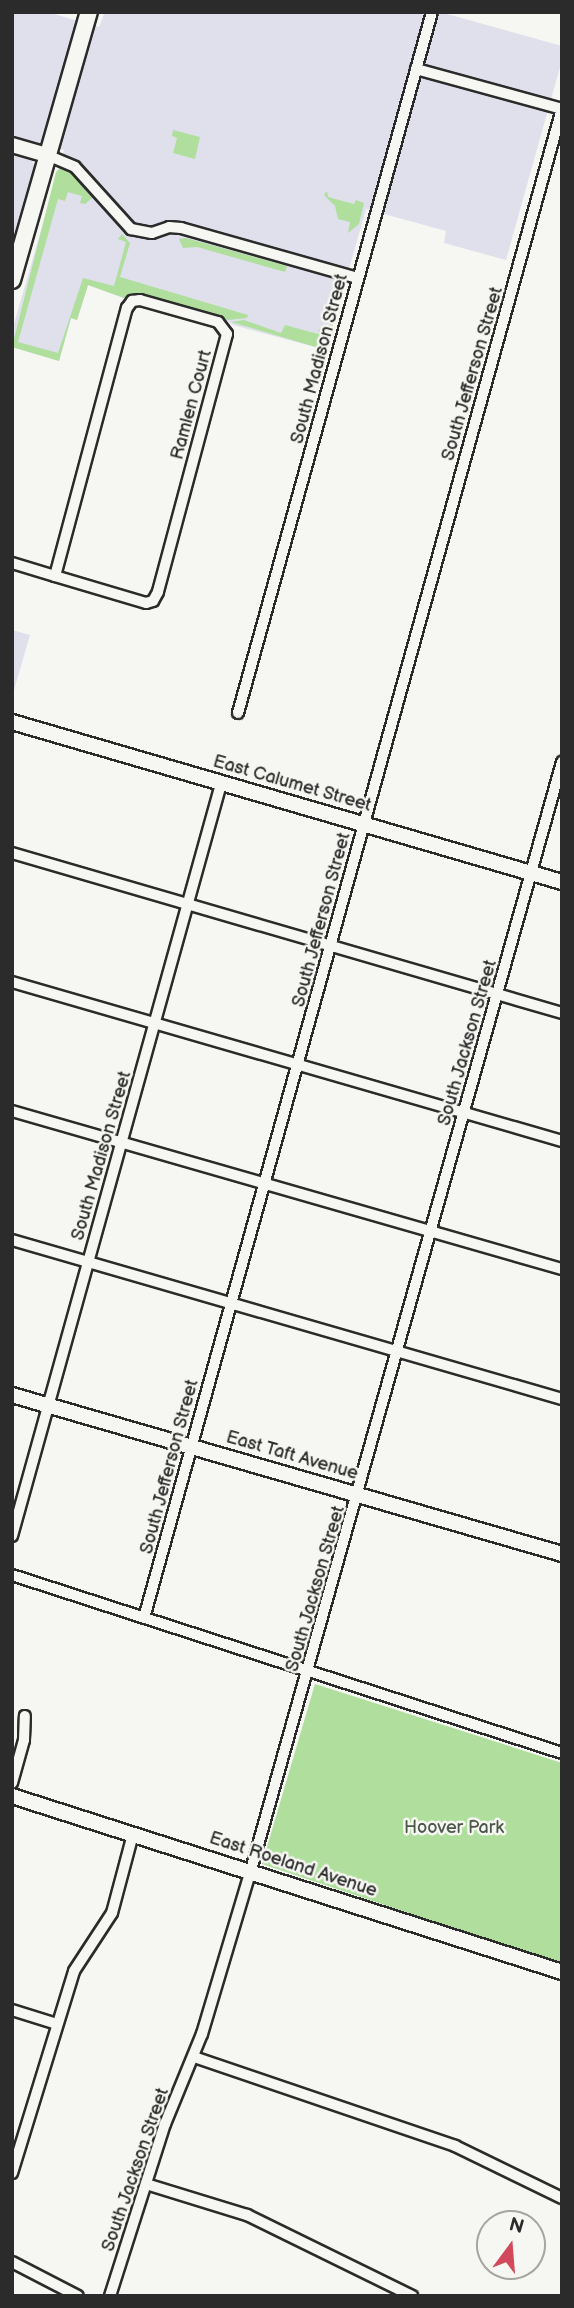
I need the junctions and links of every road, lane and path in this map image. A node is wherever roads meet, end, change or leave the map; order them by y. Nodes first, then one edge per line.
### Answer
1 (89, 12) edge
2 (432, 12) edge
3 (416, 69) junction
4 (562, 109) edge
5 (12, 145) edge
6 (47, 155) junction
7 (358, 278) junction
8 (12, 280) edge
9 (12, 563) edge
10 (55, 576) junction
11 (238, 713) dead end
12 (12, 722) edge
13 (562, 762) edge
14 (221, 784) junction
15 (364, 824) junction
16 (12, 853) edge
17 (531, 873) junction
18 (562, 882) edge
19 (188, 904) junction
20 (331, 945) junction
21 (12, 982) edge
22 (498, 994) junction
23 (562, 1013) edge
24 (155, 1023) junction
25 (298, 1065) junction
26 (12, 1111) edge
27 (465, 1113) junction
28 (562, 1141) edge
29 (122, 1143) junction
30 (265, 1184) junction
31 (432, 1232) junction
32 (12, 1240) edge
33 (88, 1263) junction
34 (562, 1269) edge
35 (232, 1304) junction
36 (398, 1352) junction
37 (12, 1395) edge
38 (562, 1399) edge
39 (48, 1405) junction
40 (192, 1447) junction
41 (359, 1495) junction
42 (12, 1536) edge
43 (562, 1554) edge
44 (12, 1575) edge
45 (144, 1618) junction
46 (309, 1673) junction
47 (24, 1716) dead end
48 (562, 1754) edge
49 (12, 1783) edge
50 (12, 1796) edge
51 (133, 1834) junction
52 (251, 1870) junction
53 (562, 1972) edge
54 (12, 2010) edge
55 (57, 2024) junction
56 (194, 2057) junction
57 (12, 2174) edge
58 (146, 2184) junction
59 (562, 2198) edge
60 (12, 2262) edge
61 (78, 2296) edge
62 (110, 2296) edge
63 (412, 2296) edge

1 - 6 main road
2 - 3 street, South Madison Street
3 - 4 street
3 - 7 street, South Madison Street
4 - 15 street, South Jefferson Street
5 - 6 street
6 - 7 street
6 - 8 main road
7 - 11 street, South Madison Street
9 - 10 street, Ramlen Court
10 - 10 street, Ramlen Court
12 - 14 street, East Calumet Street
13 - 17 street, South Jackson Street
14 - 15 street, East Calumet Street
14 - 19 street, South Madison Street
15 - 17 street, East Calumet Street
15 - 20 street, South Jefferson Street
16 - 19 street
17 - 18 street, East Calumet Street
17 - 22 street, South Jackson Street
19 - 20 street
19 - 24 street, South Madison Street
20 - 22 street
20 - 25 street, South Jefferson Street
21 - 24 street
22 - 23 street
22 - 27 street, South Jackson Street
24 - 25 street
24 - 29 street, South Madison Street
25 - 27 street
25 - 30 street, South Jefferson Street
26 - 29 street
27 - 28 street
27 - 31 street, South Jackson Street
29 - 30 street
29 - 33 street, South Madison Street
30 - 31 street
30 - 35 street, South Jefferson Street
31 - 34 street
31 - 36 street, South Jackson Street
32 - 33 street
33 - 35 street
33 - 39 street, South Madison Street
35 - 36 street
35 - 40 street, South Jefferson Street
36 - 38 street
36 - 41 street, South Jackson Street
37 - 39 street, East Taft Avenue
39 - 40 street, East Taft Avenue
39 - 42 street, South Madison Street
40 - 41 street, East Taft Avenue
40 - 45 street, South Jefferson Street
41 - 43 street, East Taft Avenue
41 - 46 street, South Jackson Street
44 - 45 street
45 - 46 street
46 - 48 street
46 - 52 street, South Jackson Street
47 - 49 street
50 - 51 street, East Roeland Avenue
51 - 52 street, East Roeland Avenue
51 - 55 street
52 - 53 street, East Roeland Avenue
52 - 56 street, South Jackson Street
54 - 55 street
55 - 57 street
56 - 58 street, South Jackson Street
56 - 59 street
58 - 62 street, South Jackson Street
58 - 63 street
60 - 61 street

